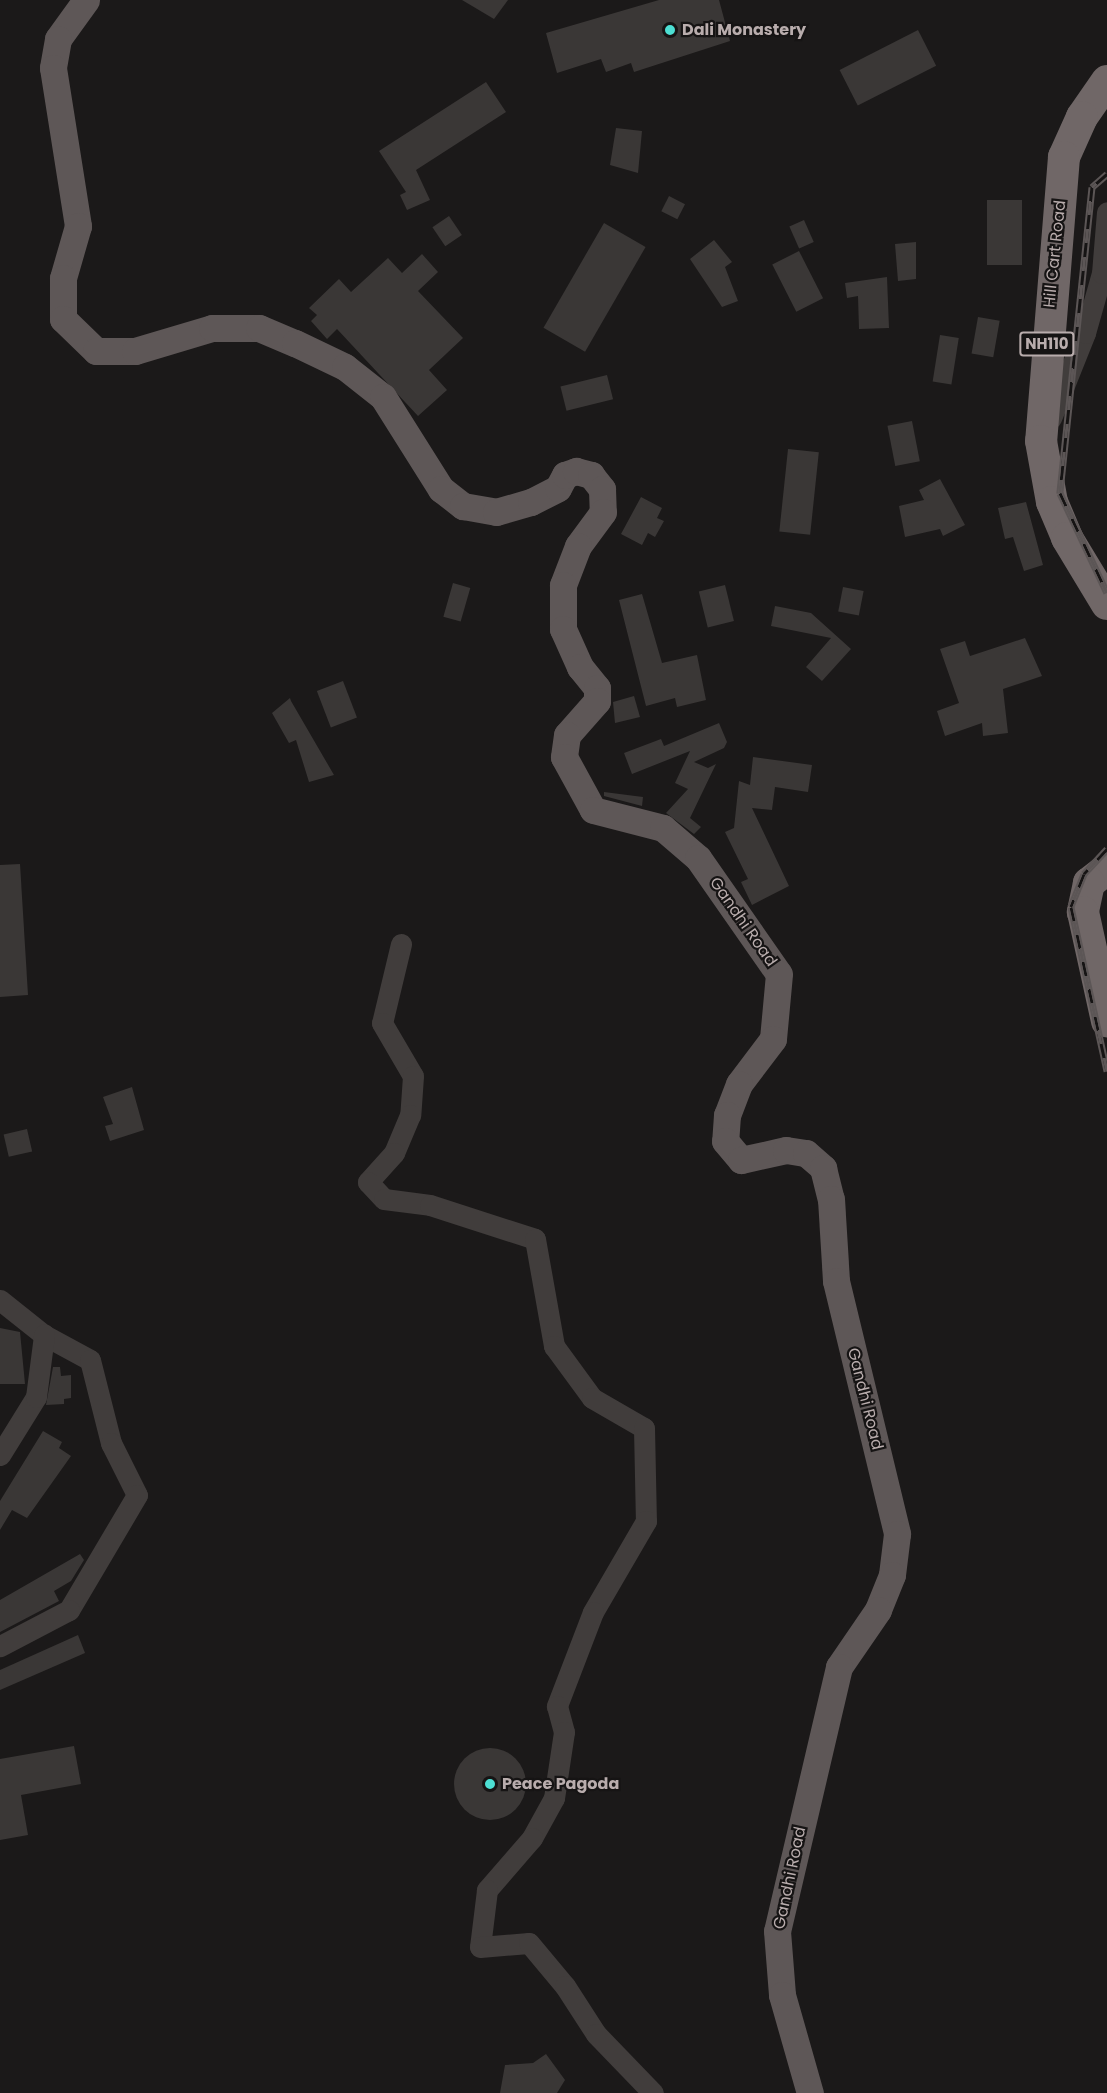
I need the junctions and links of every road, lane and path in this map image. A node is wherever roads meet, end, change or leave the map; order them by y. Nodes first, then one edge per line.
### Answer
1 (86, 0) edge
2 (1107, 81) edge
3 (1107, 212) edge
4 (1041, 441) junction
5 (1107, 604) edge
6 (1107, 869) edge
7 (401, 944) dead end
8 (1107, 1021) edge
9 (0, 1300) edge
10 (44, 1335) junction
11 (0, 1455) edge
12 (0, 1646) edge
13 (653, 2093) edge
14 (810, 2093) edge

1 - 14 main road, Gandhi Road
2 - 4 highway, Hill Cart Road / NH110
3 - 4 street
4 - 5 highway, Hill Cart Road / NH110
6 - 8 highway
7 - 13 street
9 - 10 street
10 - 11 street
10 - 12 street

